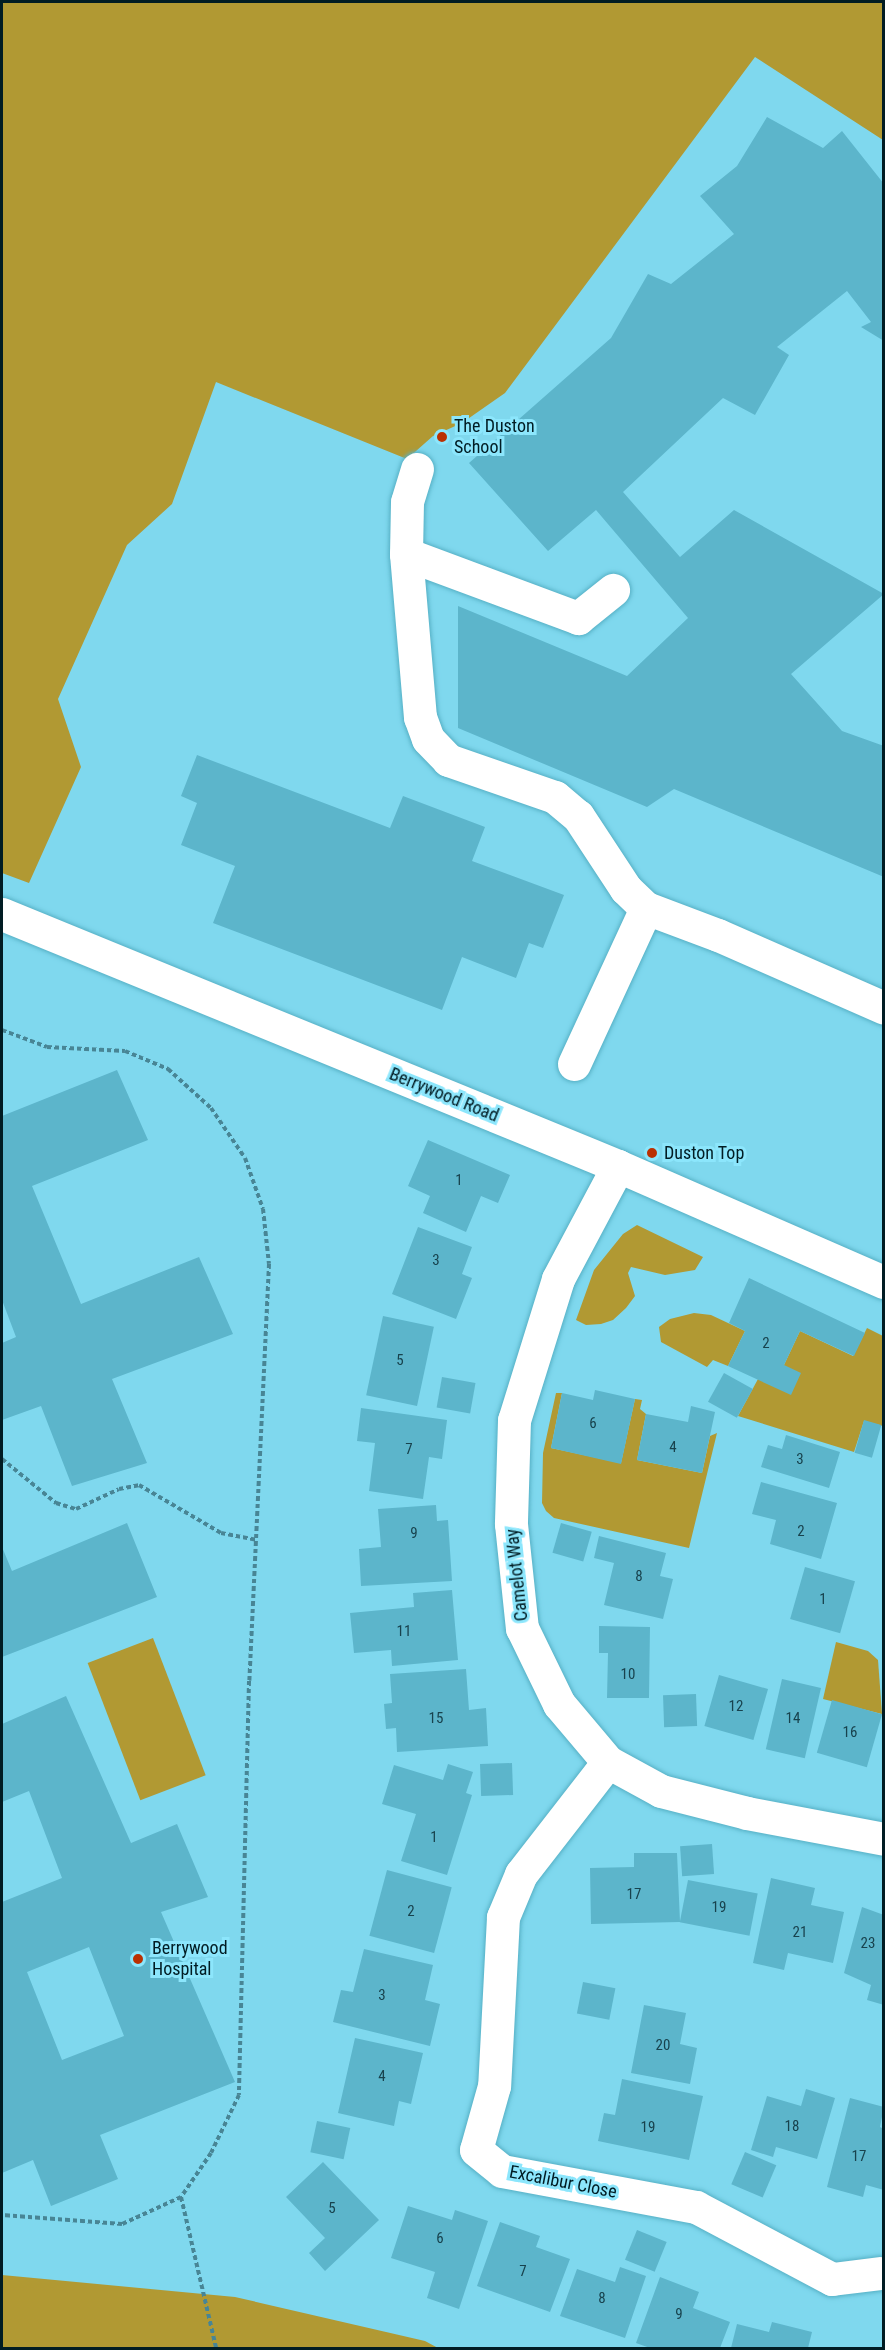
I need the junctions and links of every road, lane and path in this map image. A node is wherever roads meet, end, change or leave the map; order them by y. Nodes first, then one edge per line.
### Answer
1 (417, 469) dead end
2 (406, 554) junction
3 (613, 590) dead end
4 (646, 908) junction
5 (2, 914) edge
6 (884, 1008) edge
7 (2, 1030) edge
8 (574, 1064) dead end
9 (618, 1166) junction
10 (883, 1281) edge
11 (2, 1458) edge
12 (256, 1540) junction
13 (608, 1762) junction
14 (884, 1839) edge
15 (181, 2197) junction
16 (2, 2215) edge
17 (880, 2273) dead end
18 (216, 2349) edge

1 - 2 street
2 - 3 street
2 - 4 street
4 - 6 street
4 - 8 street
5 - 9 street, Berrywood Road
7 - 12 path
9 - 10 street, Berrywood Road
9 - 13 street, Camelot Way
11 - 12 path
12 - 15 path
13 - 14 street, Camelot Way
13 - 17 street, Excalibur Close
15 - 16 path
15 - 18 path

